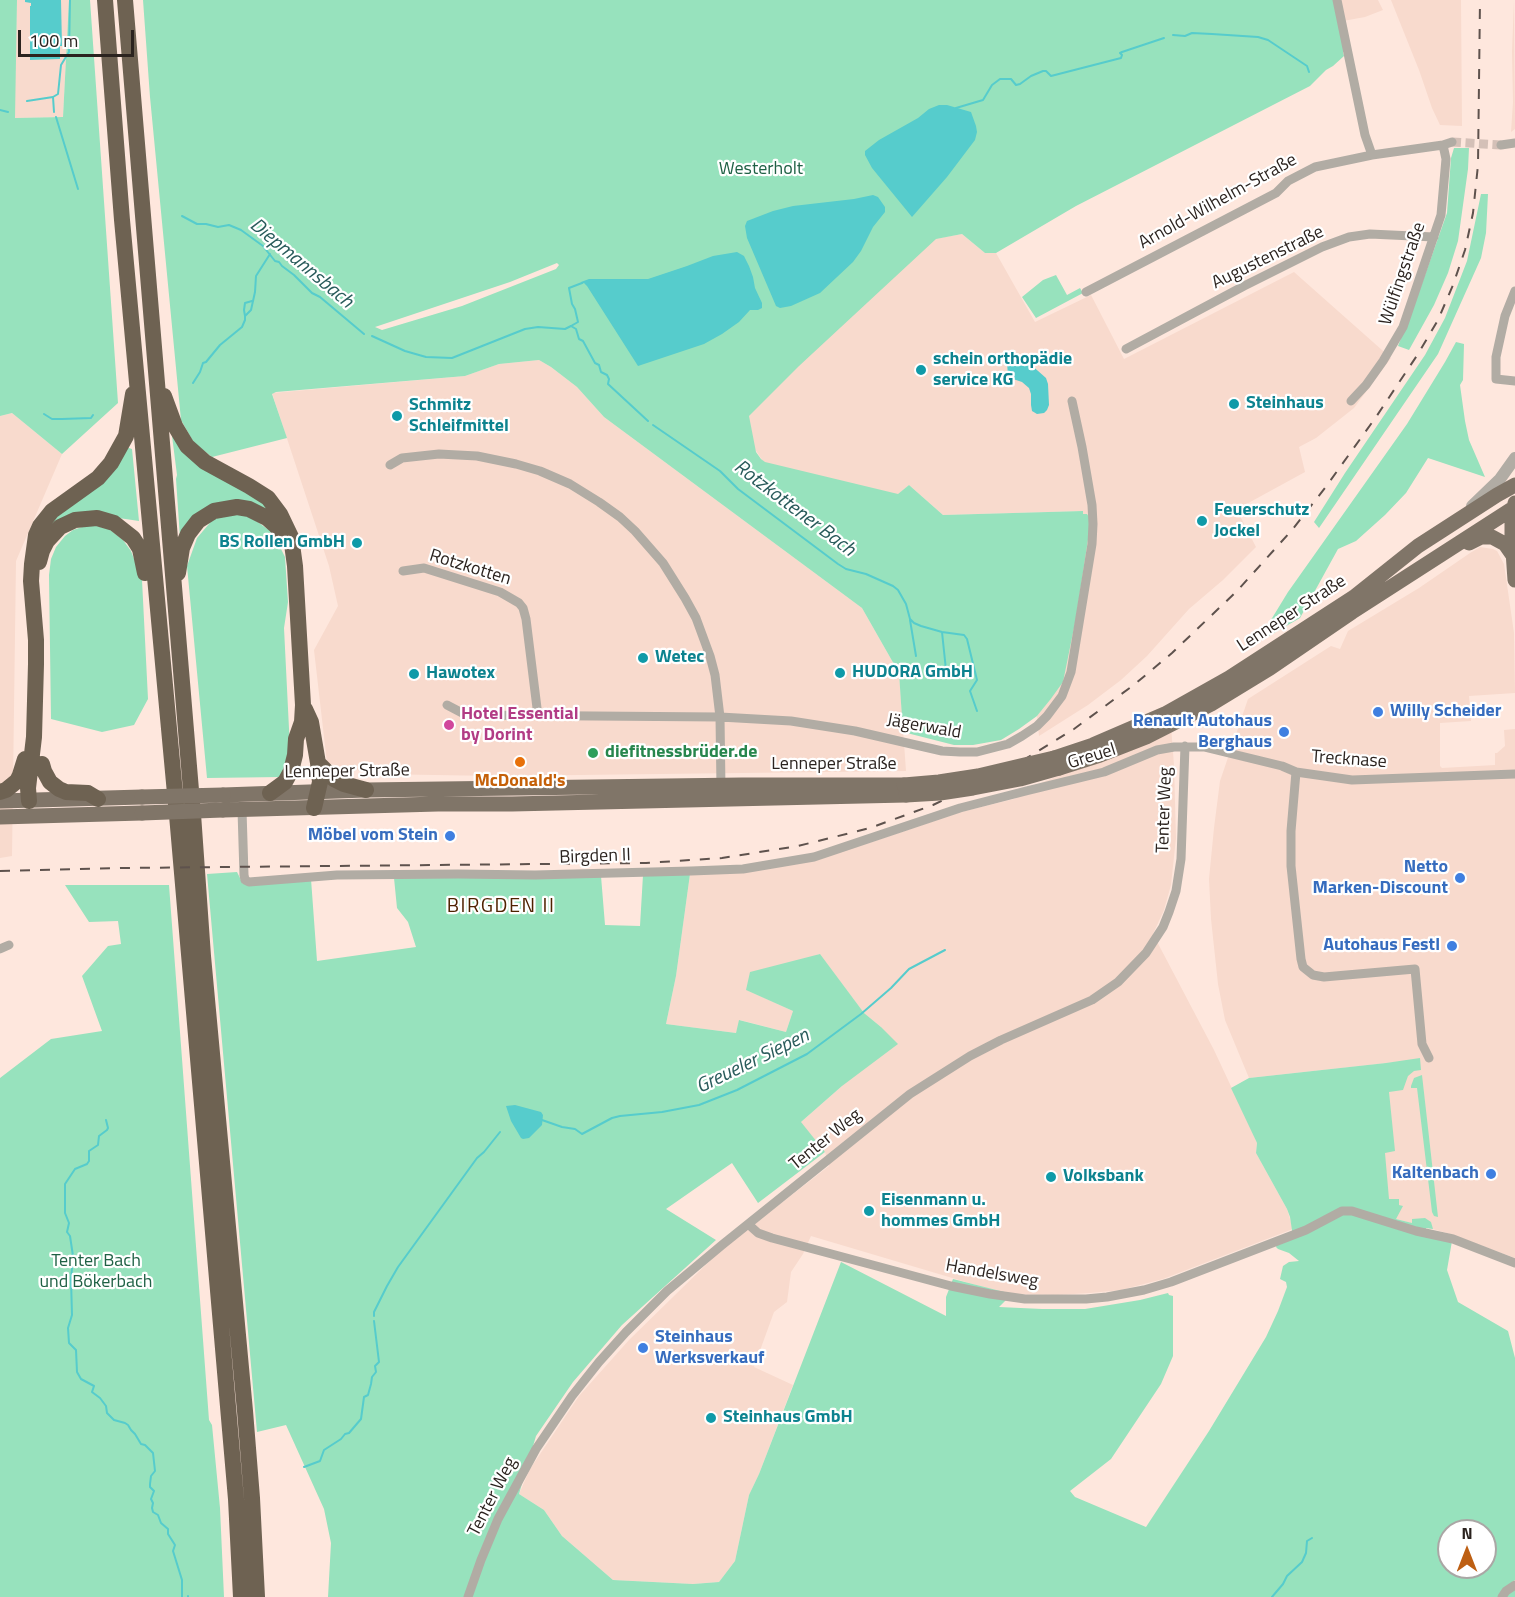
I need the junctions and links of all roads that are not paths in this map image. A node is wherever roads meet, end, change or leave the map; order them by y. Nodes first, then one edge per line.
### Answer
1 (105, 0) edge
2 (125, 0) edge
3 (1337, 0) edge
4 (1448, 143) joint
5 (1515, 143) edge
6 (1501, 145) tunnel mouth
7 (1372, 155) junction
8 (1434, 237) junction
9 (1515, 291) edge
10 (1086, 292) dead end
11 (1126, 349) dead end
12 (137, 369) junction
13 (156, 375) junction
14 (1515, 381) edge
15 (1072, 401) dead end
16 (1352, 401) dead end
17 (1515, 458) edge
18 (390, 465) dead end
19 (1515, 485) edge
20 (1515, 505) edge
21 (1458, 520) junction
22 (292, 549) junction
23 (1512, 554) junction
24 (1435, 558) junction
25 (403, 572) dead end
26 (1515, 580) edge
27 (174, 600) junction
28 (160, 633) junction
29 (1234, 683) junction
30 (303, 705) junction
31 (447, 705) dead end
32 (538, 716) junction
33 (720, 717) junction
34 (300, 727) junction
35 (34, 737) junction
36 (1185, 746) junction
37 (1057, 763) junction
38 (42, 764) junction
39 (318, 764) junction
40 (1296, 772) junction
41 (1515, 774) edge
42 (366, 790) junction
43 (0, 792) edge
44 (270, 793) junction
45 (721, 793) junction
46 (1007, 795) joint
47 (314, 797) junction
48 (98, 799) junction
49 (0, 801) edge
50 (223, 803) junction
51 (33, 806) junction
52 (242, 810) junction
53 (0, 817) edge
54 (1429, 1058) dead end
55 (748, 1224) junction
56 (1515, 1263) edge
57 (1513, 1586) edge
58 (241, 1597) edge
59 (257, 1597) edge
60 (468, 1597) edge
61 (1502, 1597) edge

1 - 12 highway
2 - 13 highway
3 - 7 street
4 - 7 street, Arnold-Wilhelm-Straße
4 - 8 street, Wülfingstraße
5 - 6 street
7 - 10 street, Arnold-Wilhelm-Straße
8 - 11 street, Augustenstraße
8 - 16 street, Wülfingstraße
9 - 14 street
12 - 28 highway
12 - 35 highway
13 - 22 highway
13 - 27 highway
15 - 33 street, Jägerwald
17 - 21 street
18 - 33 street
19 - 21 main road, Lenneper Straße
20 - 23 main road
20 - 24 main road, Lenneper Straße
21 - 29 main road, Lenneper Straße
22 - 27 highway
22 - 30 highway
23 - 24 main road
23 - 26 main road
24 - 29 main road, Lenneper Straße
25 - 32 street, Rotzkotten
27 - 59 highway
28 - 38 highway
28 - 58 highway
29 - 37 main road, Lenneper Straße
29 - 37 main road, Lenneper Straße
30 - 34 highway
30 - 39 highway
31 - 32 street, Jägerwald
32 - 33 street, Jägerwald
33 - 45 street
34 - 44 highway
34 - 47 highway
35 - 43 highway
35 - 51 highway
36 - 40 street, Trecknase
36 - 46 street, Greuel
36 - 55 street, Tenter Weg
37 - 45 main road, Lenneper Straße, bridge
38 - 48 highway
38 - 51 highway
39 - 42 highway
39 - 47 highway
40 - 41 street, Trecknase
40 - 54 street
42 - 45 main road, Lenneper Straße
42 - 47 main road, Lenneper Straße
44 - 47 main road, Lenneper Straße
44 - 50 main road, Lenneper Straße
45 - 47 main road, Lenneper Straße
46 - 52 street, Birgden II
47 - 52 main road, Lenneper Straße
48 - 50 main road, Lenneper Straße, bridge
48 - 51 main road, Lenneper Straße
49 - 51 main road, Lenneper Straße
50 - 51 main road, Lenneper Straße, bridge
50 - 52 main road, Lenneper Straße
51 - 53 main road, Lenneper Straße
55 - 56 street, Handelsweg
55 - 60 street, Tenter Weg
57 - 61 street

